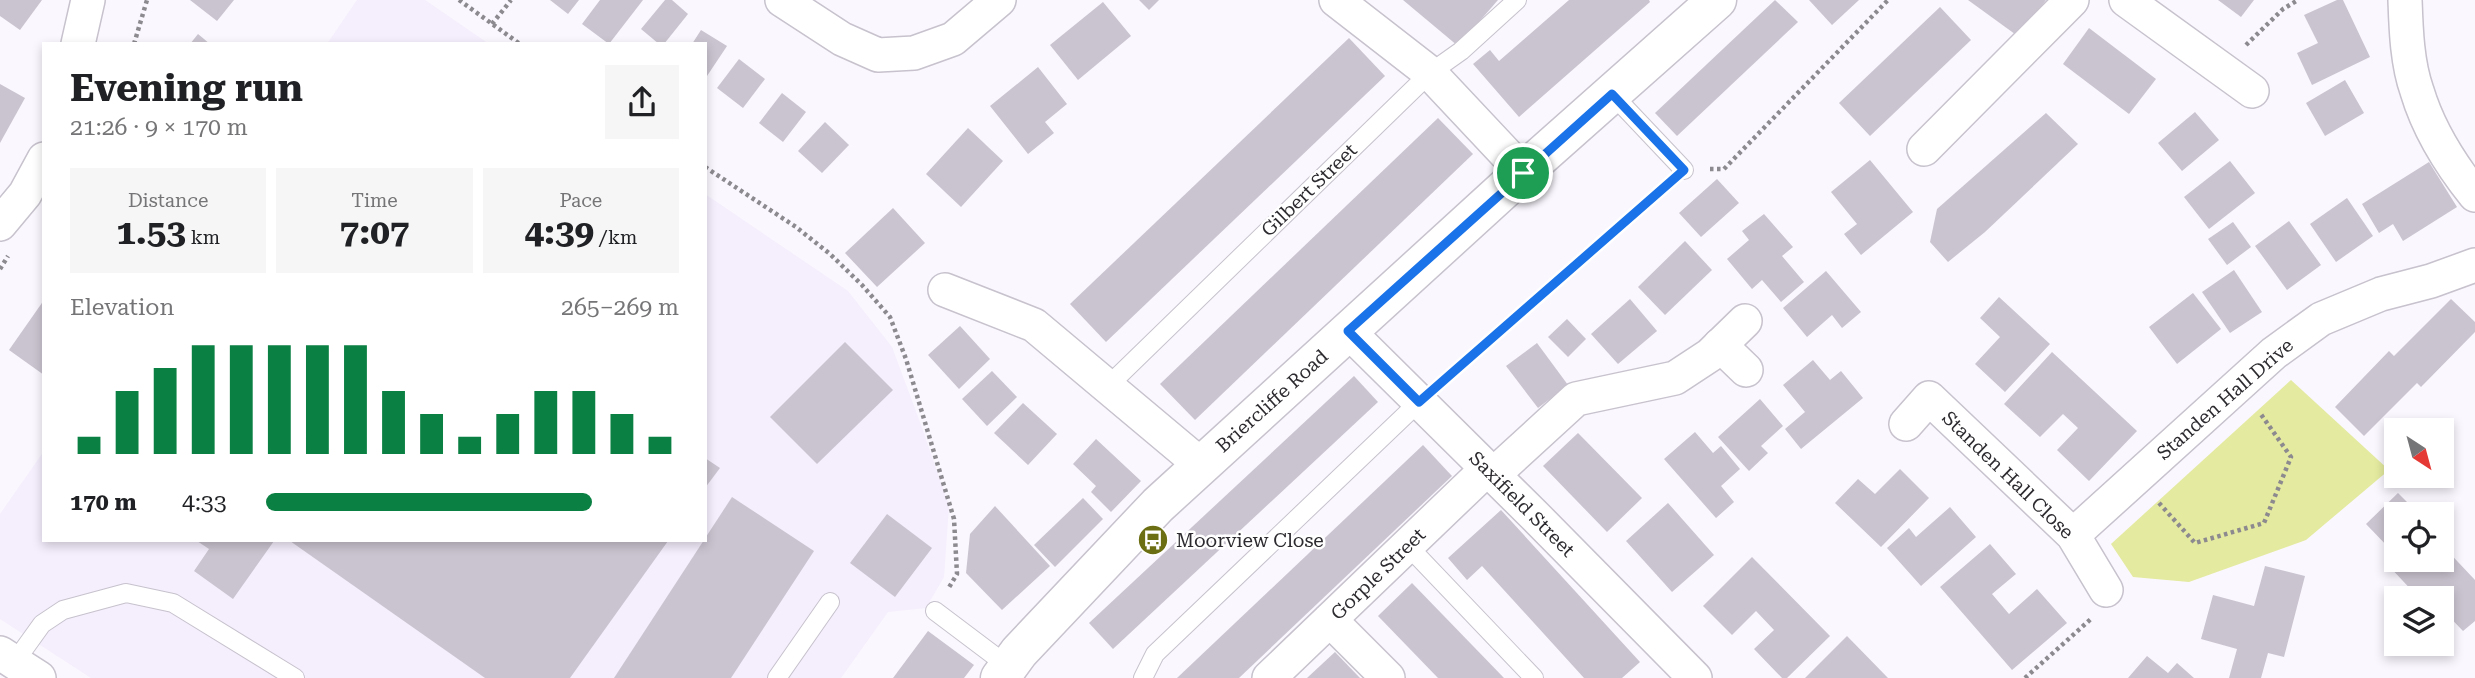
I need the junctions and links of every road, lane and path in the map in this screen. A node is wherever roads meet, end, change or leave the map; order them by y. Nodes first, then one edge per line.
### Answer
1 (88, 0) edge
2 (147, 0) edge
3 (459, 0) edge
4 (511, 0) edge
5 (782, 0) edge
6 (999, 0) edge
7 (1336, 0) edge
8 (1517, 0) edge
9 (1717, 0) edge
10 (1888, 0) edge
11 (2072, 0) edge
12 (2126, 0) edge
13 (2298, 0) edge
14 (2405, 0) edge
15 (492, 24) junction
16 (78, 42) edge
17 (135, 42) edge
18 (517, 42) edge
19 (1430, 73) junction
20 (2239, 81) joint
21 (1612, 94) junction
22 (1924, 149) dead end
23 (42, 163) edge
24 (707, 168) edge
25 (1684, 170) junction
26 (1523, 173) junction
27 (2475, 195) edge
28 (0, 223) edge
29 (2475, 265) edge
30 (946, 290) dead end
31 (1745, 321) dead end
32 (1348, 331) junction
33 (1720, 345) junction
34 (1746, 370) dead end
35 (2239, 383) junction
36 (1107, 387) junction
37 (1419, 402) junction
38 (1906, 424) dead end
39 (1201, 465) junction
40 (1490, 472) junction
41 (2136, 478) junction
42 (2073, 535) junction
43 (1408, 546) junction
44 (2106, 590) joint
45 (830, 602) dead end
46 (935, 611) joint
47 (1330, 620) junction
48 (18, 665) edge
49 (1004, 672) edge
50 (295, 678) edge
51 (777, 678) edge
52 (1143, 678) edge
53 (1269, 678) edge
54 (1388, 678) edge
55 (1534, 678) edge
56 (1695, 678) edge
57 (2025, 678) edge

1 - 16 street
2 - 17 path
3 - 15 path
4 - 15 path
5 - 6 street
7 - 19 street
8 - 19 lane, Gilbert Street
9 - 21 street, Briercliffe Road
10 - 25 path
11 - 22 street
12 - 20 street
13 - 20 path
14 - 27 street
15 - 18 path
19 - 26 street
19 - 36 lane, Gilbert Street
21 - 25 lane
21 - 26 street, Briercliffe Road
23 - 28 street
24 - 46 path
25 - 37 path
26 - 32 street, Briercliffe Road
29 - 35 street, Standen Hall Drive
30 - 36 street
31 - 33 street, Gorple Street
32 - 37 street, Saxifield Street
32 - 39 street, Briercliffe Road
33 - 34 street
33 - 40 street, Gorple Street
35 - 41 street, Standen Hall Drive
35 - 41 path
36 - 39 street
37 - 40 street, Saxifield Street
37 - 52 lane
38 - 42 street, Standen Hall Close
39 - 49 street, Briercliffe Road
40 - 43 street, Gorple Street
40 - 56 street, Saxifield Street
41 - 42 street, Standen Hall Drive
42 - 44 street, Standen Hall Close
43 - 47 street, Gorple Street
43 - 55 lane
44 - 57 path
45 - 51 lane
46 - 49 lane
47 - 53 street, Gorple Street
47 - 54 street
48 - 50 lane

